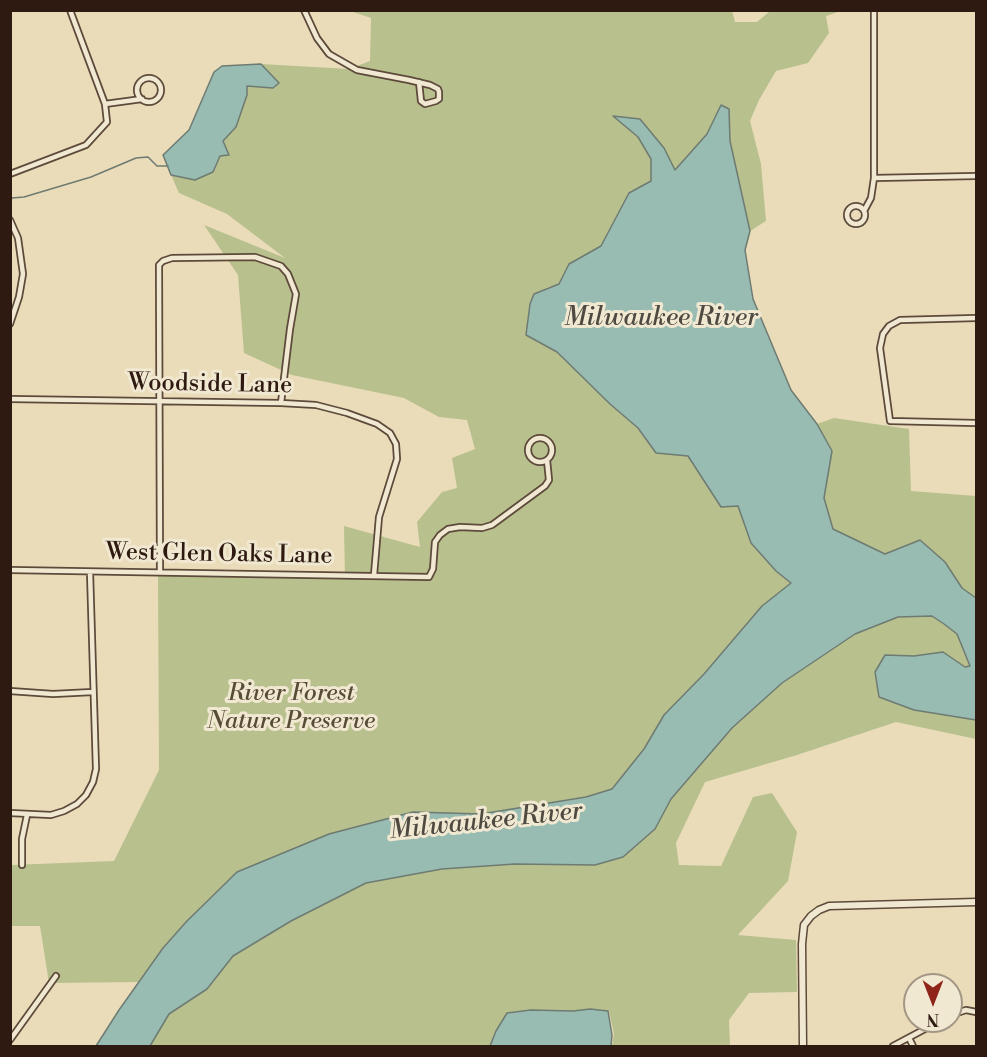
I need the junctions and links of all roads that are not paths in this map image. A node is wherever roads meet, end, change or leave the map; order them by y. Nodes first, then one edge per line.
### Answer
1 (70, 10) edge
2 (304, 10) edge
3 (874, 10) edge
4 (419, 82) junction
5 (142, 99) junction
6 (105, 104) junction
7 (10, 174) edge
8 (976, 176) edge
9 (874, 178) junction
10 (864, 211) junction
11 (10, 220) edge
12 (976, 318) edge
13 (10, 324) edge
14 (10, 399) edge
15 (160, 402) junction
16 (281, 403) junction
17 (976, 423) edge
18 (547, 460) junction
19 (10, 570) edge
20 (90, 572) junction
21 (160, 572) junction
22 (374, 575) junction
23 (10, 691) edge
24 (93, 692) junction
25 (10, 813) edge
26 (27, 815) junction
27 (22, 865) dead end
28 (976, 902) edge
29 (56, 976) dead end
30 (918, 1033) edge
31 (909, 1038) junction
32 (10, 1040) edge
33 (803, 1047) edge
34 (893, 1047) edge
35 (913, 1047) edge

1 - 6 street
2 - 4 street
3 - 9 street
4 - 4 street
5 - 5 street
5 - 6 street
6 - 7 street
8 - 9 street
9 - 10 street
10 - 10 street
11 - 13 street
12 - 17 street
14 - 15 street, Woodside Lane
15 - 16 street, Woodside Lane
15 - 16 street
15 - 21 street
16 - 22 street, Woodside Lane
18 - 18 street
18 - 22 street, West Glen Oaks Lane
19 - 20 street, West Glen Oaks Lane
20 - 21 street, West Glen Oaks Lane
20 - 24 street
21 - 22 street, West Glen Oaks Lane
23 - 24 street
24 - 26 street
25 - 26 street
26 - 27 street
28 - 33 street
29 - 32 street
30 - 31 street
31 - 34 street
31 - 35 street

